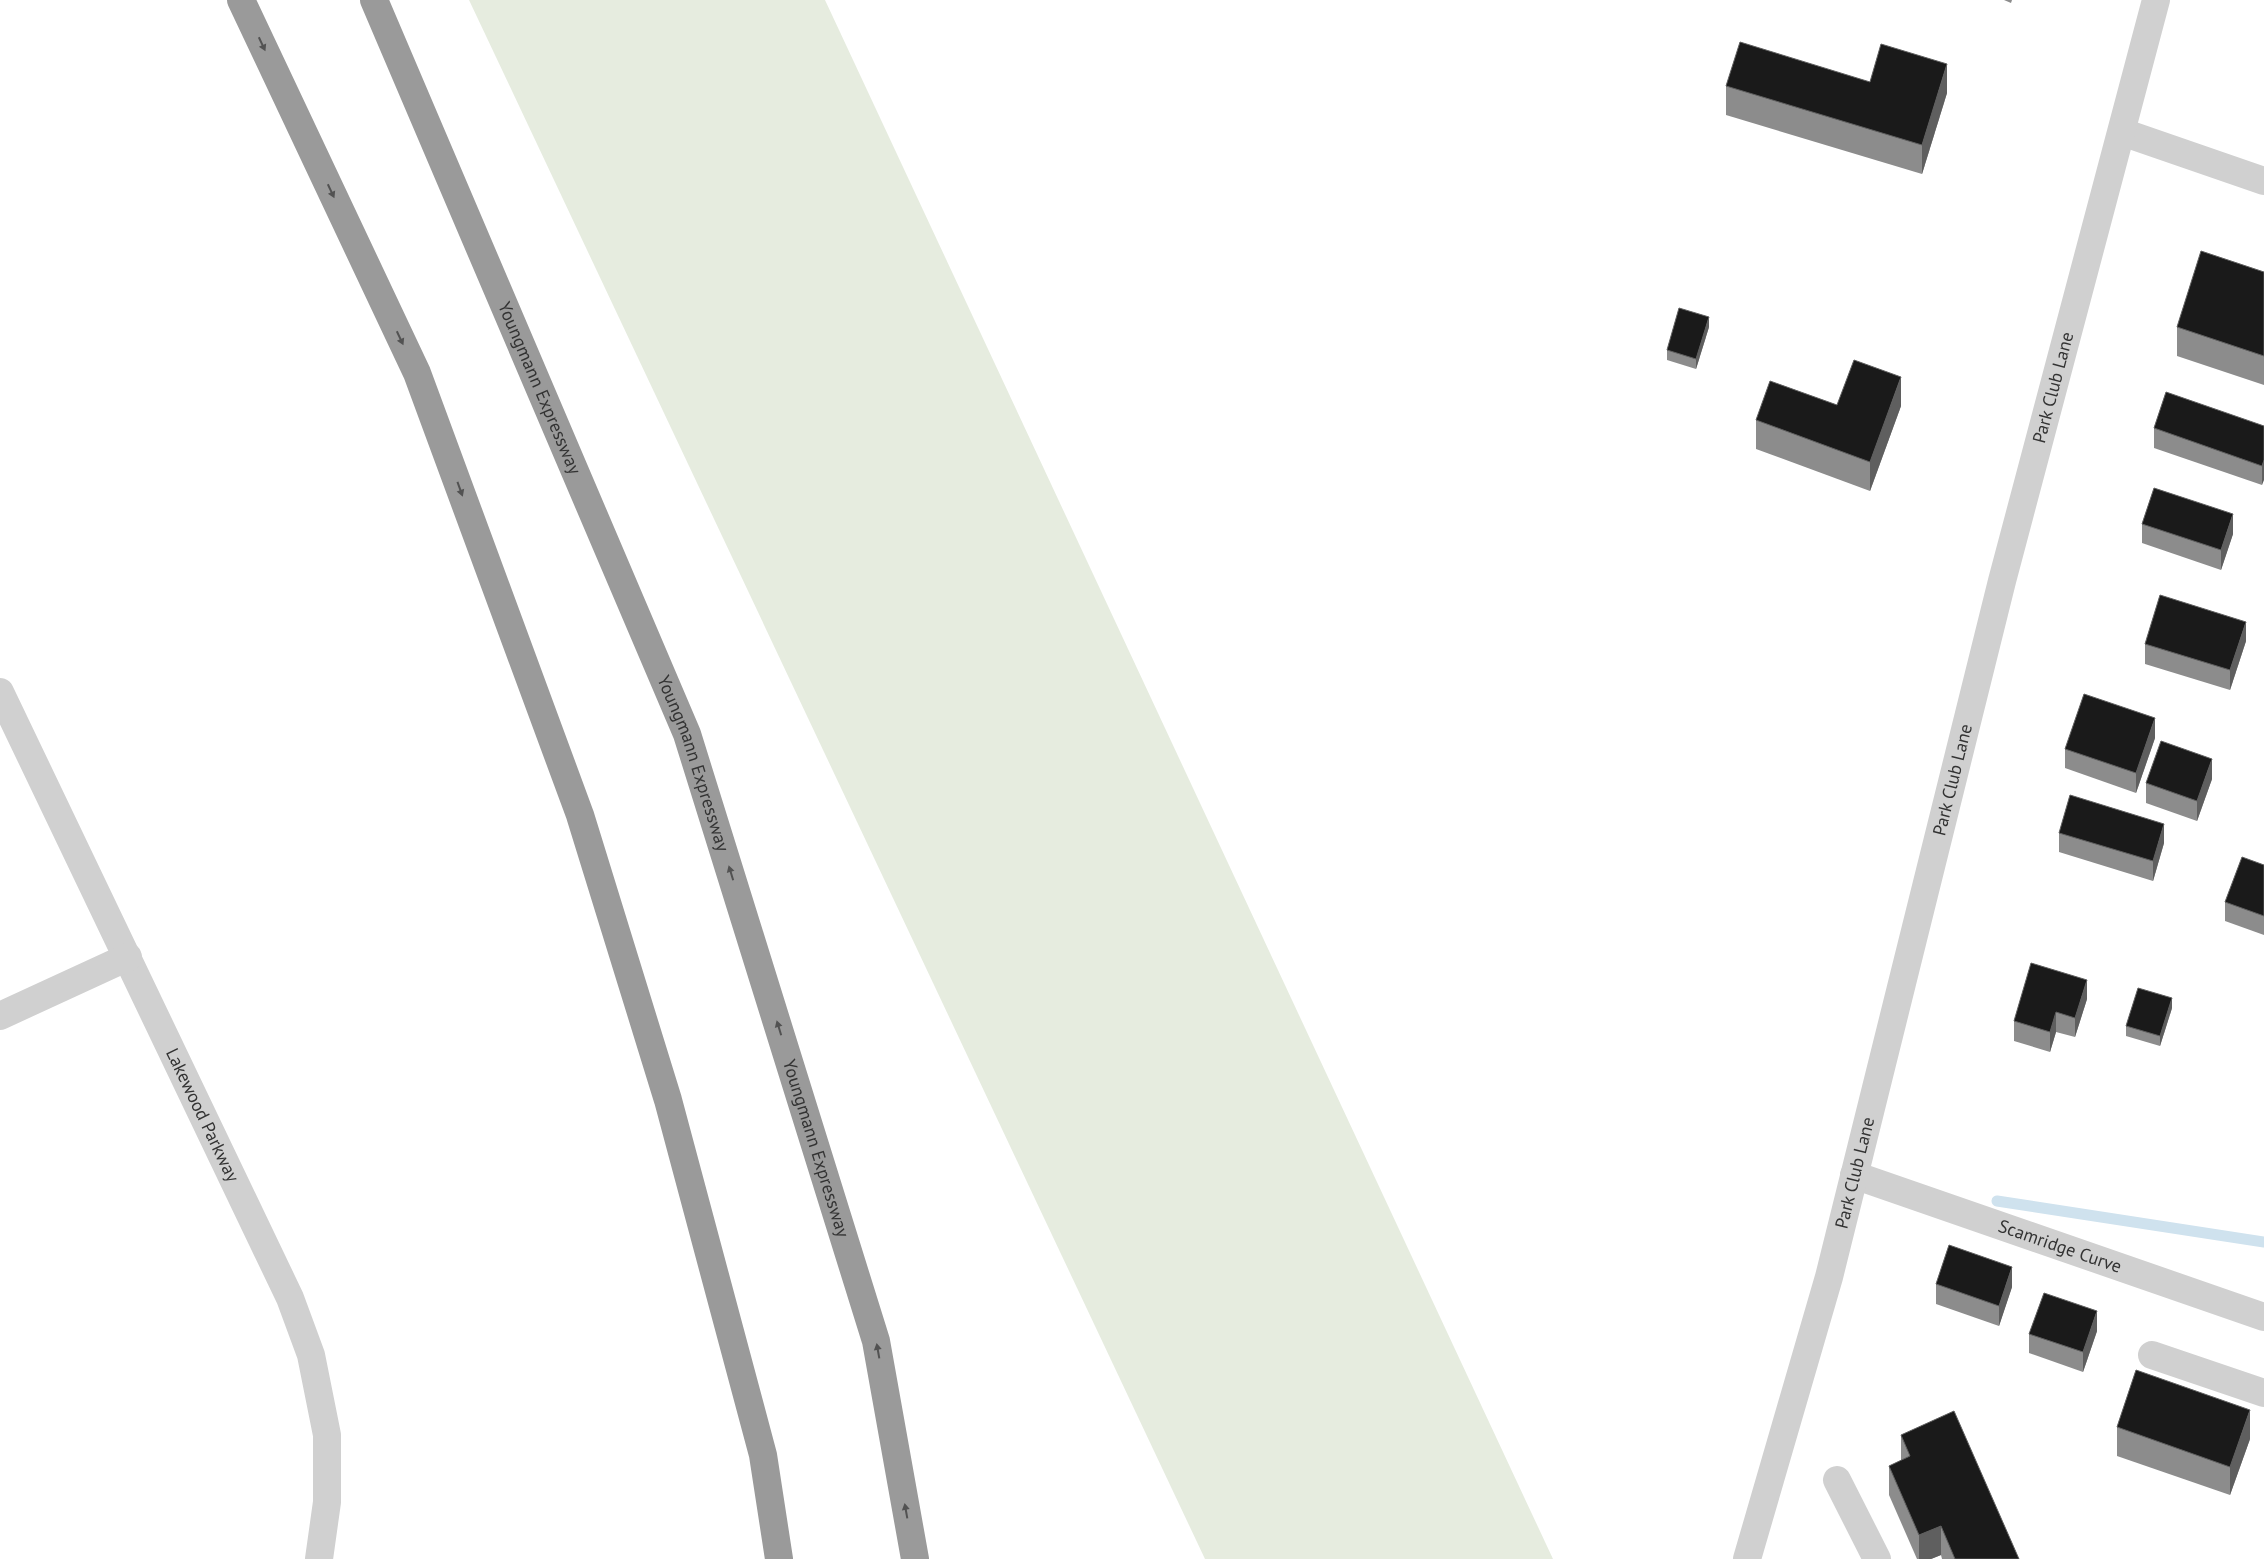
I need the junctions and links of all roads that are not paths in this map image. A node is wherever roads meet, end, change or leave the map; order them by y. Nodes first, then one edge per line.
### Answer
1 (241, 0) edge
2 (374, 0) edge
3 (2156, 0) edge
4 (2122, 132) junction
5 (2264, 181) edge
6 (0, 692) edge
7 (128, 957) junction
8 (0, 1016) edge
9 (1854, 1176) junction
10 (2264, 1316) edge
11 (2152, 1355) dead end
12 (2264, 1393) edge
13 (1837, 1480) dead end
14 (318, 1559) edge
15 (779, 1559) edge
16 (915, 1559) edge
17 (1747, 1559) edge
18 (1877, 1559) edge

1 -> 15 highway
16 -> 2 highway, Youngmann Expressway
3 - 4 street, Park Club Lane
4 - 5 street
4 - 9 street, Park Club Lane
6 - 7 street, Lakewood Parkway
7 - 8 street
7 - 14 street, Lakewood Parkway
9 - 10 street, Scamridge Curve
9 - 17 street, Park Club Lane
11 - 12 street
13 - 18 street

